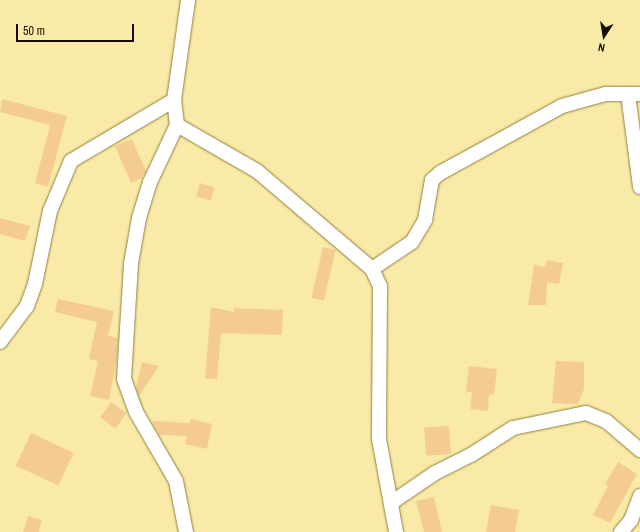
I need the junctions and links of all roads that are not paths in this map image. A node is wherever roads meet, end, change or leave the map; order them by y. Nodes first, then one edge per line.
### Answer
1 (188, 0) edge
2 (634, 94) edge
3 (174, 100) junction
4 (177, 125) junction
5 (640, 186) edge
6 (372, 269) junction
7 (0, 342) edge
8 (640, 450) edge
9 (640, 496) edge
10 (391, 503) junction
11 (186, 532) edge
12 (396, 532) edge
13 (621, 532) edge

1 - 3 street
2 - 5 street
2 - 6 street
3 - 4 street
3 - 7 street
4 - 6 street
4 - 11 street
6 - 10 street
8 - 10 street
9 - 13 street
10 - 12 street

